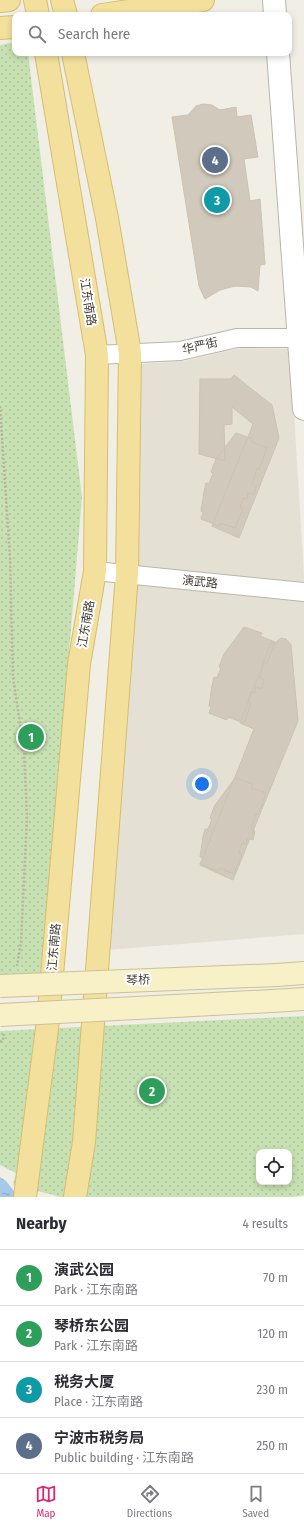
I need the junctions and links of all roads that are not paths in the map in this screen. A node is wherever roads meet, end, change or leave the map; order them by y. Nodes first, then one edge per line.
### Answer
1 (9, 0) edge
2 (35, 0) edge
3 (62, 0) edge
4 (203, 0) edge
5 (274, 0) edge
6 (0, 1) edge
7 (37, 12) edge
8 (65, 12) edge
9 (122, 12) edge
10 (275, 12) edge
11 (12, 27) edge
12 (0, 28) edge
13 (47, 56) edge
14 (75, 56) edge
15 (278, 56) edge
16 (302, 338) edge
17 (130, 353) junction
18 (97, 355) junction
19 (304, 409) edge
20 (95, 571) junction
21 (127, 574) junction
22 (304, 592) edge
23 (304, 973) edge
24 (8, 979) edge
25 (304, 999) edge
26 (2, 1024) edge
27 (76, 1191) edge
28 (25, 1197) edge

1 - 6 main road
2 - 7 main road
3 - 8 main road
4 - 9 main road
5 - 10 street
11 - 12 main road
13 - 18 main road, 江东南路
14 - 17 main road
15 - 16 street
16 - 17 street, 华严街
16 - 19 street
17 - 18 street, 华严街
17 - 21 main road
18 - 20 main road, 江东南路
20 - 21 street, 演武路
20 - 28 main road, 江东南路
21 - 22 street, 演武路
21 - 27 main road
23 - 24 main road, 琴桥, bridge
25 - 26 main road, bridge

